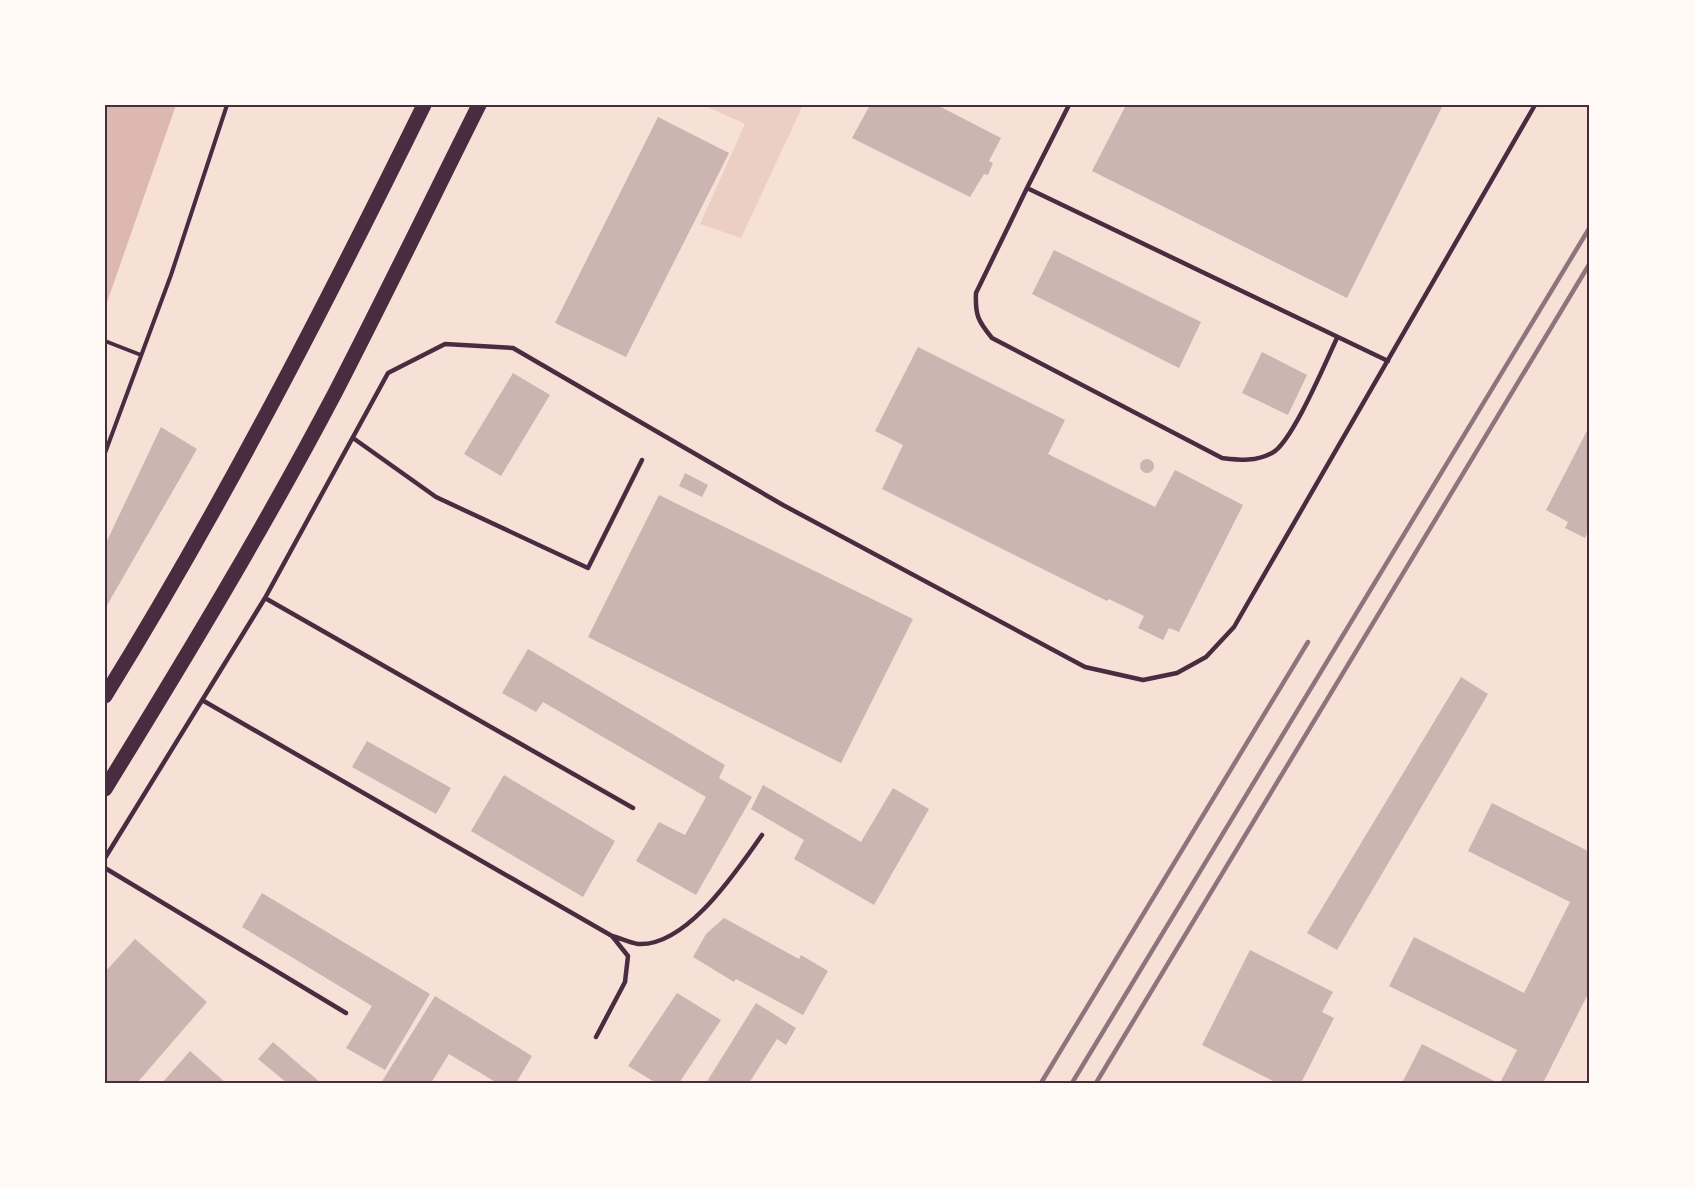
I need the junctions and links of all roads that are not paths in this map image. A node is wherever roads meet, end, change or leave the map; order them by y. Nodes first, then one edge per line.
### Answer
1 (424, 105) edge
2 (479, 105) edge
3 (1069, 105) edge
4 (1534, 105) edge
5 (1027, 188) junction
6 (1337, 338) junction
7 (1388, 361) junction
8 (353, 438) junction
9 (642, 460) dead end
10 (265, 598) junction
11 (105, 696) edge
12 (202, 700) junction
13 (105, 789) edge
14 (633, 808) dead end
15 (762, 835) dead end
16 (105, 858) edge
17 (105, 868) edge
18 (612, 936) junction
19 (346, 1013) dead end
20 (596, 1037) dead end

1 - 11 main road
2 - 13 main road
3 - 5 lane
4 - 7 lane
5 - 6 lane
5 - 6 lane
6 - 7 lane
7 - 8 lane
8 - 9 lane
8 - 10 lane
10 - 12 lane
10 - 14 lane
12 - 16 lane
12 - 18 lane
15 - 18 lane
17 - 19 lane
18 - 20 lane

